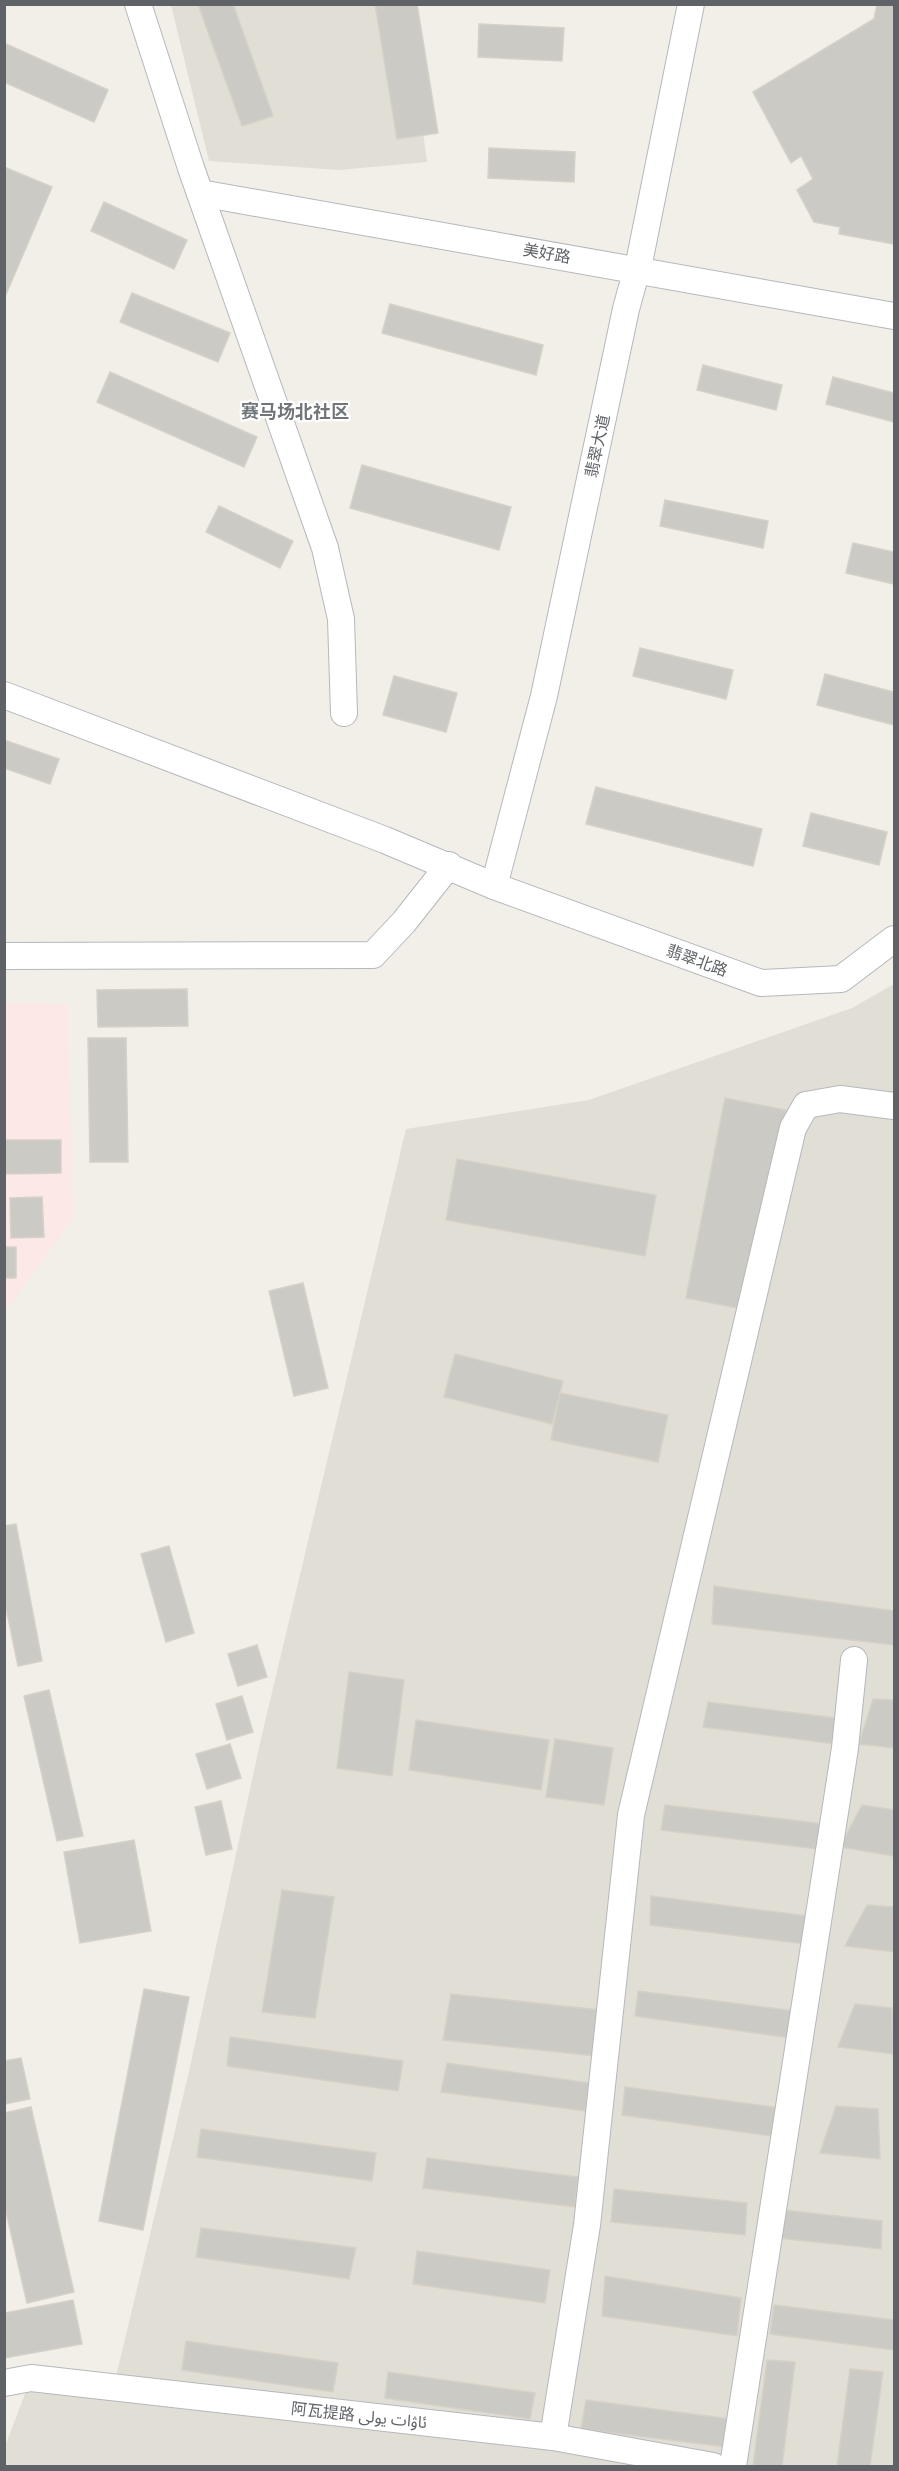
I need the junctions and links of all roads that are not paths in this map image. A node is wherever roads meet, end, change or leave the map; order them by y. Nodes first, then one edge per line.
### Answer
1 (138, 4) edge
2 (691, 4) edge
3 (200, 193) junction
4 (637, 269) junction
5 (894, 316) edge
6 (4, 695) edge
7 (344, 713) dead end
8 (449, 866) junction
9 (494, 886) junction
10 (894, 939) edge
11 (4, 956) edge
12 (894, 1106) edge
13 (854, 1660) dead end
14 (4, 2383) edge
15 (553, 2437) junction
16 (713, 2466) edge
17 (733, 2466) edge

1 - 3 street
2 - 4 street, 翡翠大道
3 - 4 street, 美好路
3 - 7 street
4 - 5 street, 美好路
4 - 9 street, 翡翠大道
6 - 8 street, 翡翠北路
8 - 9 street, 翡翠北路
8 - 11 street
9 - 10 street, 翡翠北路
12 - 15 street
13 - 17 street
14 - 15 street, 阿瓦提路 ئاۋات يولى
15 - 16 street, 阿瓦提路 ئاۋات يولى

